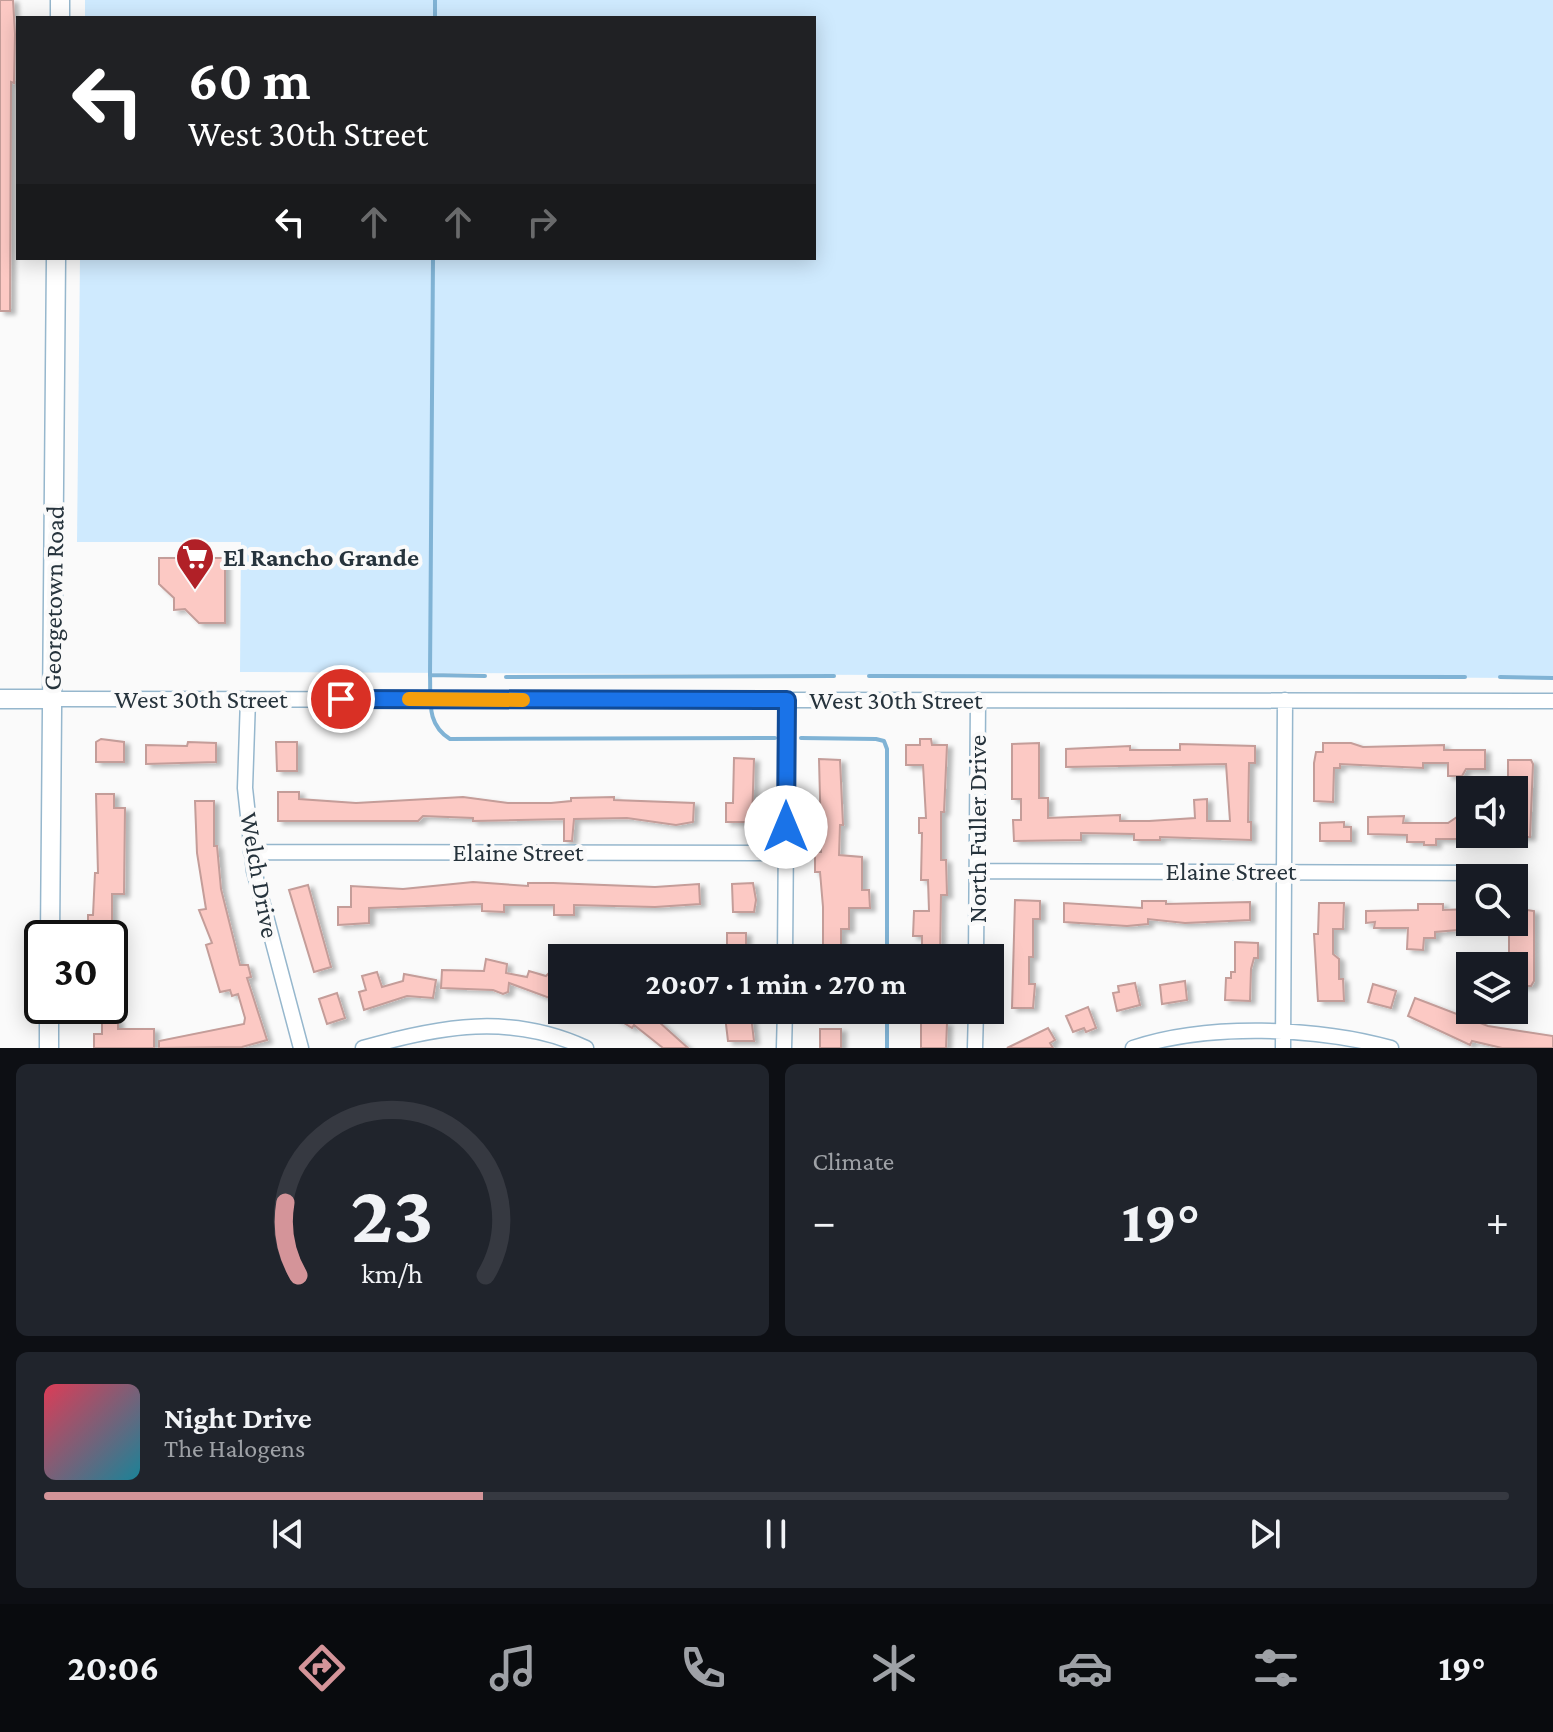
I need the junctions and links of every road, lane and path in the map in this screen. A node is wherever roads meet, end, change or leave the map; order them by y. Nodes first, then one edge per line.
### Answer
1 (56, 260) edge
2 (0, 699) edge
3 (51, 699) junction
4 (248, 699) junction
5 (787, 700) junction
6 (978, 700) junction
7 (1285, 700) junction
8 (1553, 701) edge
9 (251, 852) junction
10 (786, 853) junction
11 (977, 871) junction
12 (1283, 871) junction
13 (1456, 873) edge
14 (50, 920) edge
15 (785, 944) edge
16 (976, 944) edge
17 (49, 1024) edge
18 (785, 1024) edge
19 (976, 1024) edge
20 (1283, 1041) edge
21 (49, 1048) edge
22 (301, 1048) edge
23 (363, 1048) edge
24 (586, 1048) edge
25 (784, 1048) edge
26 (975, 1048) edge
27 (1133, 1048) edge
28 (1391, 1048) edge

1 - 3 main road, Georgetown Road
2 - 3 main road, West 30th Street
3 - 4 street, West 30th Street
3 - 14 main road, Georgetown Road
4 - 5 street, West 30th Street
4 - 9 street, Welch Drive
5 - 6 street, West 30th Street
5 - 10 street
6 - 7 street, West 30th Street
6 - 11 street, North Fuller Drive
7 - 8 street, West 30th Street
7 - 12 street
9 - 10 street, Elaine Street
9 - 22 street, Welch Drive
10 - 15 street
11 - 12 street, Elaine Street
11 - 16 street, North Fuller Drive
12 - 13 street, Elaine Street
12 - 20 street
17 - 21 main road
18 - 25 street
19 - 26 street
20 - 27 street
20 - 28 street
23 - 24 street

